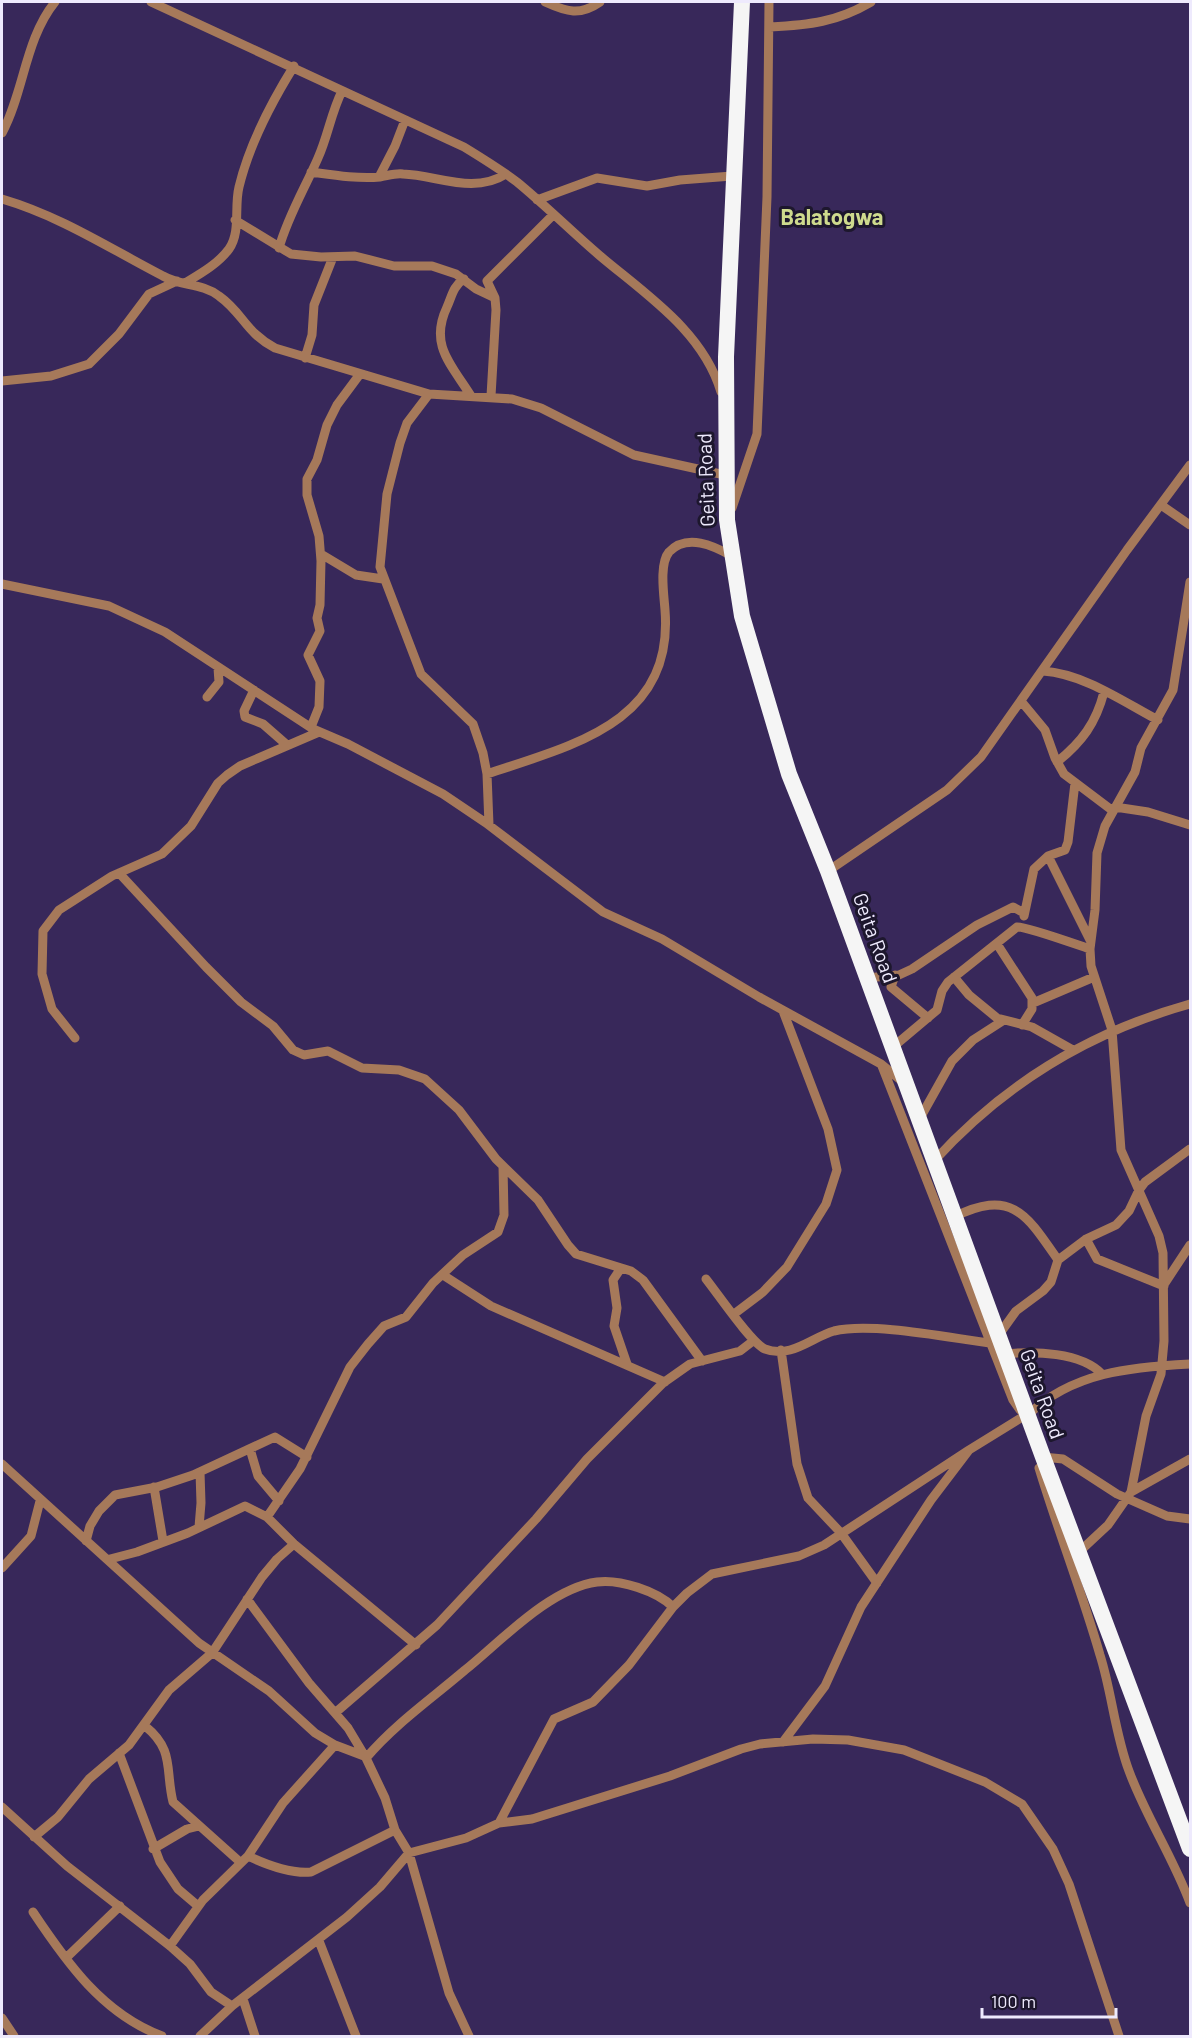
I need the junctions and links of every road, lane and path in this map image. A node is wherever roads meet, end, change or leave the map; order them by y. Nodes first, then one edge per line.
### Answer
1 (55, 2) edge
2 (152, 2) edge
3 (545, 2) edge
4 (600, 2) edge
5 (742, 2) edge
6 (770, 2) edge
7 (871, 2) edge
8 (770, 27) junction
9 (294, 66) junction
10 (342, 91) junction
11 (405, 120) junction
12 (2, 133) edge
13 (311, 172) junction
14 (506, 174) junction
15 (379, 177) junction
16 (734, 180) junction
17 (2, 199) edge
18 (537, 200) junction
19 (553, 215) junction
20 (236, 220) junction
21 (279, 248) junction
22 (333, 257) junction
23 (464, 279) junction
24 (181, 282) junction
25 (495, 298) junction
26 (305, 358) junction
27 (360, 374) junction
28 (2, 381) edge
29 (429, 394) junction
30 (471, 396) junction
31 (491, 396) junction
32 (726, 408) junction
33 (1191, 465) edge
34 (725, 475) junction
35 (1161, 505) junction
36 (727, 520) junction
37 (1191, 525) edge
38 (321, 554) junction
39 (732, 556) junction
40 (383, 579) junction
41 (1191, 582) edge
42 (4, 586) edge
43 (218, 668) junction
44 (1043, 671) junction
45 (254, 690) junction
46 (1104, 692) junction
47 (207, 697) dead end
48 (1021, 701) junction
49 (1158, 720) junction
50 (315, 729) junction
51 (287, 745) junction
52 (1057, 762) junction
53 (487, 774) junction
54 (1075, 783) junction
55 (1114, 809) junction
56 (489, 825) junction
57 (1191, 825) edge
58 (1048, 856) junction
59 (828, 871) junction
60 (119, 873) junction
61 (1024, 913) junction
62 (1020, 927) junction
63 (997, 944) junction
64 (1090, 944) junction
65 (895, 975) junction
66 (1094, 977) junction
67 (866, 978) junction
68 (954, 978) junction
69 (1033, 1003) junction
70 (1191, 1004) edge
71 (783, 1011) junction
72 (928, 1018) junction
73 (1004, 1020) junction
74 (1022, 1025) junction
75 (1112, 1030) junction
76 (75, 1038) dead end
77 (893, 1047) junction
78 (1071, 1049) junction
79 (881, 1064) junction
80 (907, 1086) junction
81 (919, 1120) junction
82 (1191, 1149) edge
83 (934, 1161) junction
84 (503, 1166) junction
85 (1139, 1190) junction
86 (954, 1217) junction
87 (1086, 1239) junction
88 (1191, 1245) edge
89 (1058, 1260) junction
90 (621, 1268) junction
91 (443, 1275) junction
92 (706, 1280) dead end
93 (1164, 1285) junction
94 (734, 1314) junction
95 (994, 1339) junction
96 (753, 1341) junction
97 (781, 1350) junction
98 (1005, 1354) junction
99 (702, 1361) junction
100 (627, 1364) junction
101 (1191, 1364) edge
102 (1162, 1366) junction
103 (1102, 1374) junction
104 (665, 1382) junction
105 (1026, 1415) junction
106 (249, 1449) junction
107 (969, 1450) junction
108 (307, 1457) junction
109 (1042, 1457) junction
110 (1191, 1459) edge
111 (2, 1464) edge
112 (200, 1472) junction
113 (154, 1487) junction
114 (1129, 1496) junction
115 (40, 1501) junction
116 (279, 1501) junction
117 (267, 1517) junction
118 (1191, 1519) edge
119 (199, 1527) junction
120 (841, 1533) junction
121 (86, 1541) junction
122 (163, 1541) junction
123 (294, 1544) junction
124 (1079, 1552) junction
125 (110, 1559) junction
126 (2, 1568) edge
127 (877, 1583) junction
128 (247, 1599) junction
129 (673, 1606) junction
130 (416, 1645) junction
131 (213, 1653) junction
132 (335, 1713) junction
133 (145, 1726) junction
134 (783, 1742) junction
135 (335, 1745) junction
136 (119, 1753) junction
137 (365, 1757) junction
138 (2, 1807) edge
139 (499, 1823) junction
140 (200, 1826) junction
141 (396, 1830) junction
142 (34, 1838) junction
143 (153, 1849) junction
144 (1191, 1850) edge
145 (408, 1853) junction
146 (244, 1859) junction
147 (1191, 1903) edge
148 (120, 1906) junction
149 (198, 1906) junction
150 (33, 1912) dead end
151 (319, 1941) junction
152 (170, 1946) junction
153 (67, 1957) junction
154 (243, 2000) junction
155 (232, 2006) junction
156 (2, 2018) edge
157 (14, 2037) edge
158 (162, 2037) edge
159 (200, 2037) edge
160 (255, 2037) edge
161 (356, 2037) edge
162 (469, 2037) edge
163 (1119, 2037) edge

1 - 12 street
2 - 9 street
3 - 4 street
5 - 16 highway, Geita Road
6 - 8 street
7 - 8 street
8 - 36 street
9 - 10 street
9 - 20 street
10 - 11 street
10 - 13 street
11 - 14 street
11 - 15 street
13 - 15 street
13 - 21 street
14 - 15 street
14 - 18 street
16 - 18 street
16 - 32 highway, Geita Road
17 - 24 street
18 - 19 street
19 - 25 street
19 - 32 street
20 - 21 street
20 - 24 street
21 - 22 street
22 - 23 street
22 - 26 street
23 - 25 street
23 - 30 street
24 - 26 street
24 - 28 street
25 - 31 street
26 - 27 street
27 - 29 street
27 - 38 street
29 - 30 street
29 - 40 street
30 - 31 street
31 - 34 street
32 - 34 highway, Geita Road
33 - 35 street
34 - 36 highway, Geita Road
35 - 37 street
35 - 44 street
36 - 39 highway, Geita Road
38 - 40 street
38 - 50 street
39 - 53 street
39 - 59 highway, Geita Road
40 - 53 street
41 - 49 street
42 - 43 street
43 - 45 street
43 - 47 street
44 - 46 street
44 - 48 street
45 - 50 street
45 - 51 street
46 - 49 street
46 - 52 street
48 - 52 street
48 - 59 street
49 - 55 street
50 - 51 street
50 - 56 street
51 - 60 street
52 - 54 street
53 - 56 street
54 - 55 street
54 - 58 street
55 - 57 street
55 - 64 street
56 - 71 street
58 - 61 street
58 - 64 street
59 - 67 highway, Geita Road
60 - 76 street
60 - 84 street
61 - 62 street
61 - 65 street
62 - 63 street
62 - 64 street
63 - 68 street
63 - 69 street
64 - 66 street
65 - 67 street
65 - 72 street
66 - 69 street
66 - 75 street
67 - 77 highway, Geita Road
68 - 72 street
68 - 73 street
69 - 74 street
70 - 75 street
71 - 79 street
71 - 94 street
72 - 77 street
73 - 74 street
73 - 81 street
74 - 78 street
75 - 78 street
75 - 85 street
77 - 80 highway, Geita Road
78 - 83 street
79 - 80 street
79 - 95 street
80 - 81 highway, Geita Road
81 - 83 highway, Geita Road
82 - 85 street
83 - 86 highway, Geita Road
84 - 90 street
84 - 91 street
85 - 87 street
85 - 93 street
86 - 89 street
86 - 95 highway, Geita Road
87 - 89 street
87 - 93 street
88 - 93 street
89 - 95 street
90 - 99 street
90 - 100 street
91 - 100 street
91 - 108 street
92 - 94 street
93 - 102 street
94 - 96 street
95 - 97 street
95 - 98 highway, Geita Road
95 - 105 street
96 - 97 street
96 - 99 street
97 - 120 street
98 - 103 street
98 - 105 highway, Geita Road
99 - 104 street
100 - 104 street
101 - 102 street
102 - 103 street
102 - 114 street
103 - 105 street
104 - 130 street
105 - 107 street
105 - 109 highway, Geita Road
105 - 147 street
106 - 108 street
106 - 112 street
106 - 116 street
107 - 120 street
107 - 127 street
108 - 116 street
109 - 114 street
109 - 124 highway, Geita Road
110 - 114 street
111 - 115 street
112 - 113 street
112 - 119 street
113 - 121 street
113 - 122 street
114 - 118 street
114 - 124 street
115 - 121 street
115 - 126 street
116 - 117 street
117 - 119 street
117 - 123 street
119 - 122 street
120 - 127 street
120 - 129 street
121 - 125 street
122 - 125 street
123 - 128 street
123 - 130 street
124 - 144 highway, Geita Road
125 - 131 street
127 - 134 street
128 - 131 street
128 - 132 street
129 - 137 street
129 - 139 street
130 - 132 street
131 - 133 street
131 - 135 street
132 - 137 street
133 - 136 street
133 - 140 street
134 - 139 street
134 - 163 street
135 - 137 street
135 - 146 street
136 - 142 street
136 - 143 street
137 - 141 street
138 - 142 street
139 - 145 street
140 - 143 street
140 - 146 street
141 - 145 street
141 - 146 street
142 - 148 street
143 - 149 street
145 - 151 street
145 - 162 street
146 - 149 street
148 - 152 street
148 - 153 street
149 - 152 street
150 - 153 street
151 - 154 street
151 - 161 street
152 - 155 street
153 - 158 street
154 - 155 street
154 - 160 street
155 - 159 street
156 - 157 street

